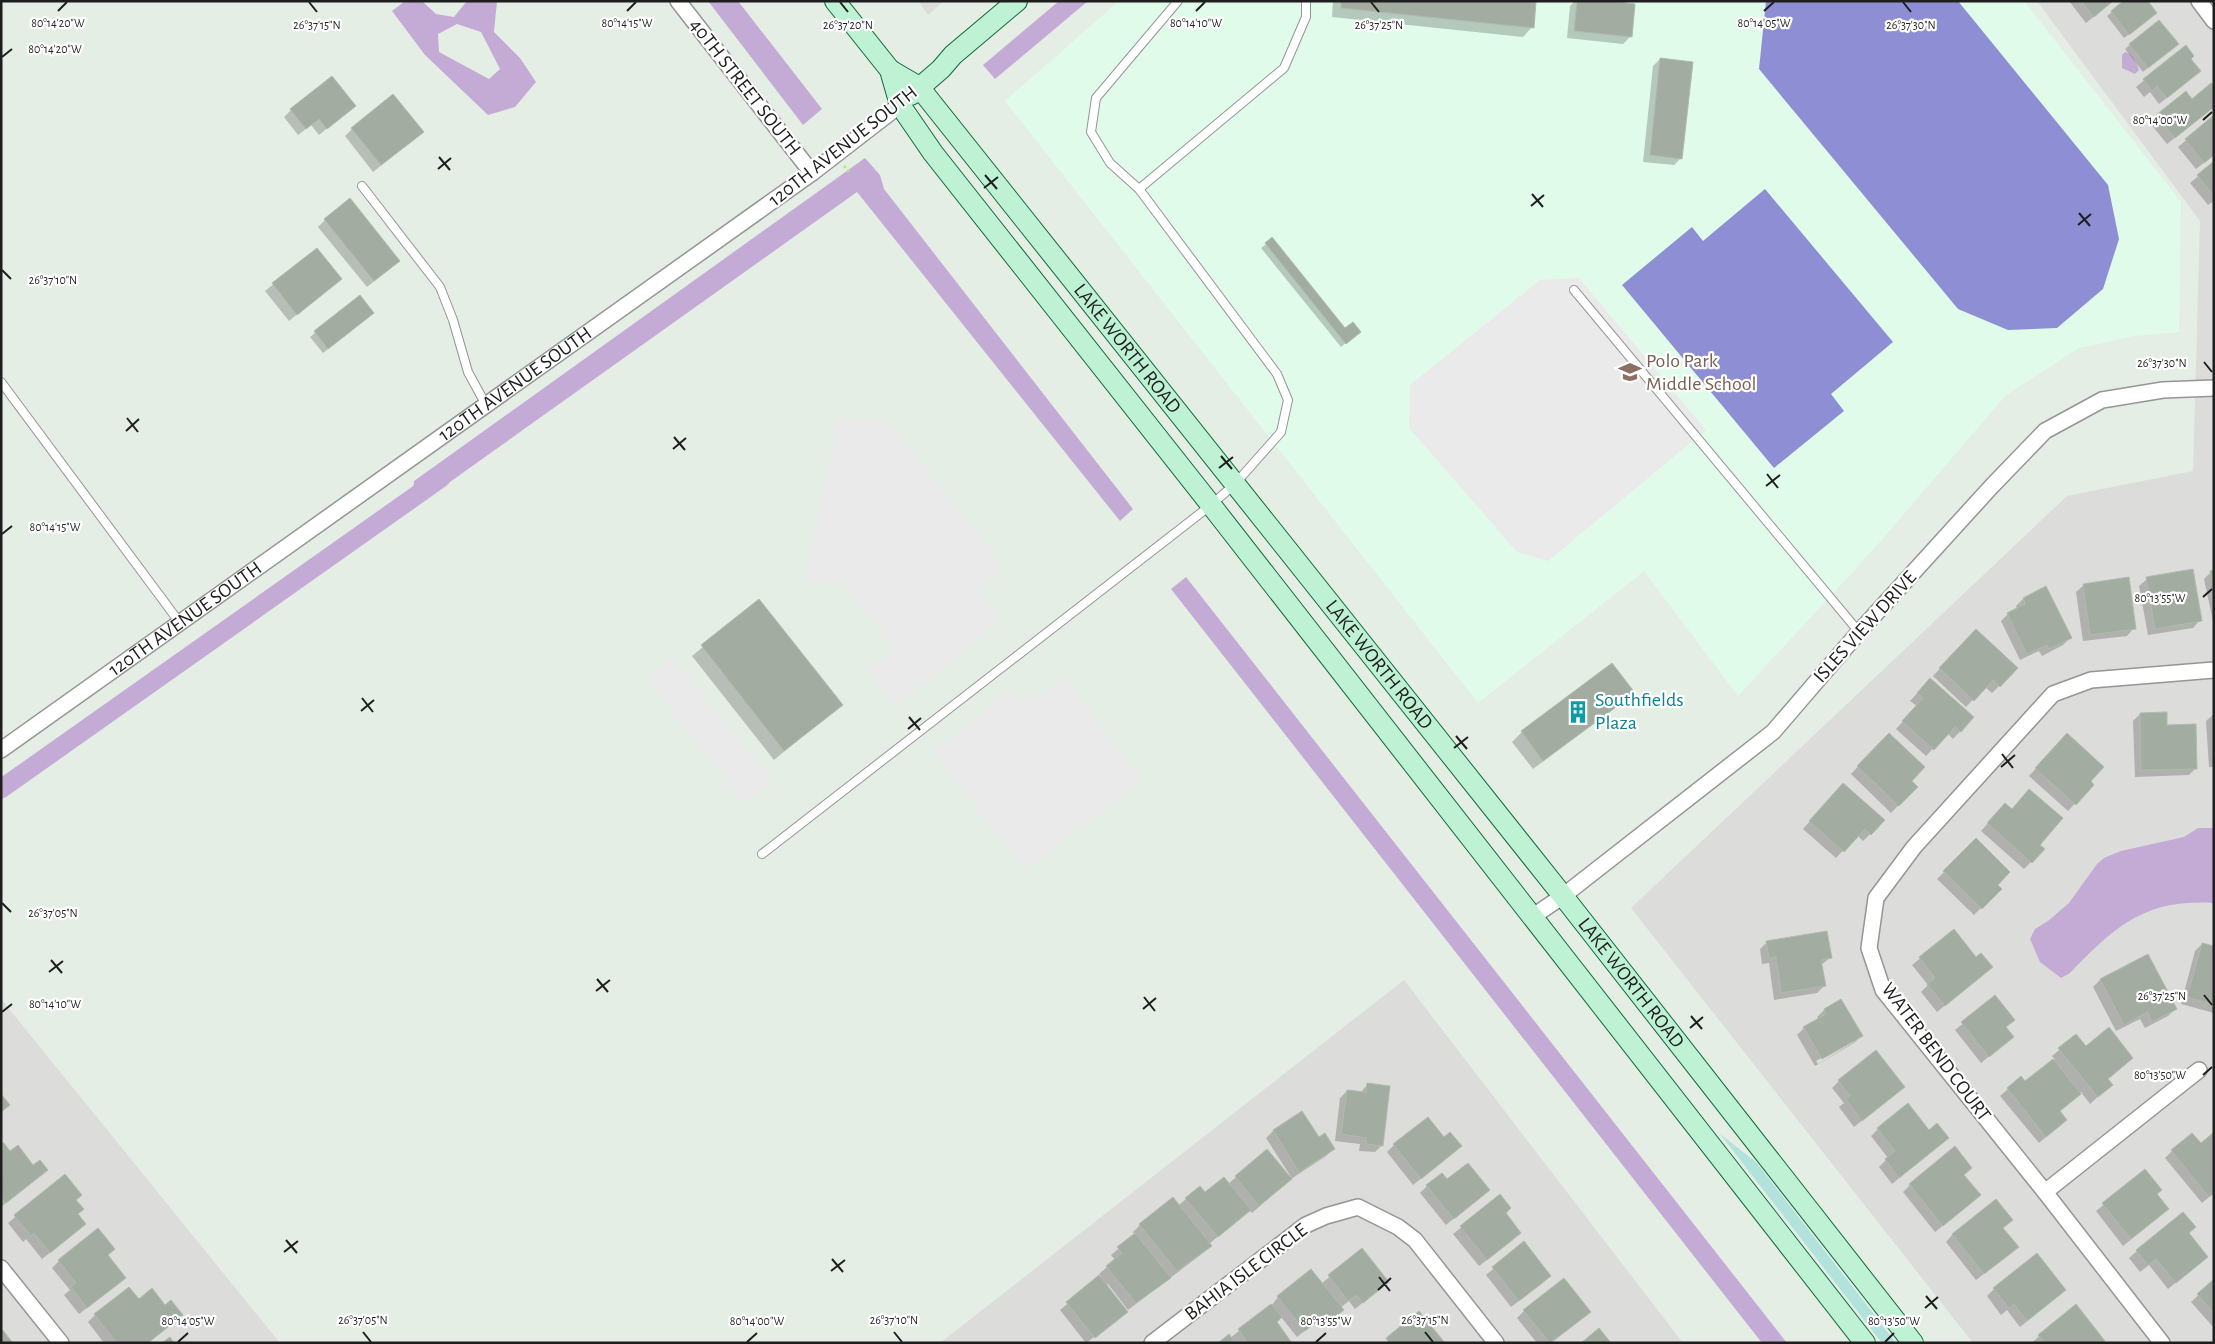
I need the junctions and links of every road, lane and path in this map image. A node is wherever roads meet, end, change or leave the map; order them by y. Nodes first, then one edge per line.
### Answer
1 (678, 1) edge
2 (835, 1) edge
3 (1017, 1) edge
4 (1178, 1) edge
5 (1306, 1) edge
6 (2199, 1) edge
7 (2214, 21) edge
8 (890, 70) junction
9 (920, 87) junction
10 (900, 105) junction
11 (844, 166) dead end
12 (812, 173) junction
13 (850, 173) dead end
14 (362, 186) dead end
15 (1139, 189) junction
16 (1574, 290) dead end
17 (1, 382) edge
18 (2214, 388) edge
19 (486, 405) junction
20 (1236, 484) junction
21 (1211, 505) junction
22 (180, 623) junction
23 (1859, 632) junction
24 (2214, 670) edge
25 (1, 750) edge
26 (762, 854) dead end
27 (1563, 896) junction
28 (1532, 918) junction
29 (2199, 1070) dead end
30 (2045, 1192) junction
31 (1, 1268) edge
32 (61, 1343) edge
33 (1152, 1343) edge
34 (1496, 1343) edge
35 (1865, 1343) edge
36 (1913, 1343) edge
37 (2162, 1343) edge

1 - 12 street, 40TH STREET SOUTH
2 - 8 street, LAKE WORTH ROAD
3 - 9 street, 120TH AVENUE SOUTH
4 - 15 lane
5 - 15 lane
6 - 7 street
8 - 9 street, LAKE WORTH ROAD
8 - 10 street, LAKE WORTH ROAD
9 - 10 street, 120TH AVENUE SOUTH
9 - 20 street, LAKE WORTH ROAD
10 - 12 street, 120TH AVENUE SOUTH
10 - 21 street, LAKE WORTH ROAD
11 - 13 path
12 - 19 street, 120TH AVENUE SOUTH
14 - 19 lane
15 - 20 lane
16 - 23 lane
17 - 22 lane
18 - 23 street, ISLES VIEW DRIVE
19 - 22 street, 120TH AVENUE SOUTH
20 - 21 lane
20 - 27 street, LAKE WORTH ROAD
21 - 26 lane
21 - 28 street, LAKE WORTH ROAD
22 - 25 street, 120TH AVENUE SOUTH
23 - 27 street, ISLES VIEW DRIVE
24 - 30 street, WATER BEND COURT
27 - 28 street, ISLES VIEW DRIVE
27 - 36 street, LAKE WORTH ROAD
28 - 35 street, LAKE WORTH ROAD
29 - 30 street
30 - 37 street, WATER BEND COURT
31 - 32 street
33 - 34 street, BAHIA ISLE CIRCLE

